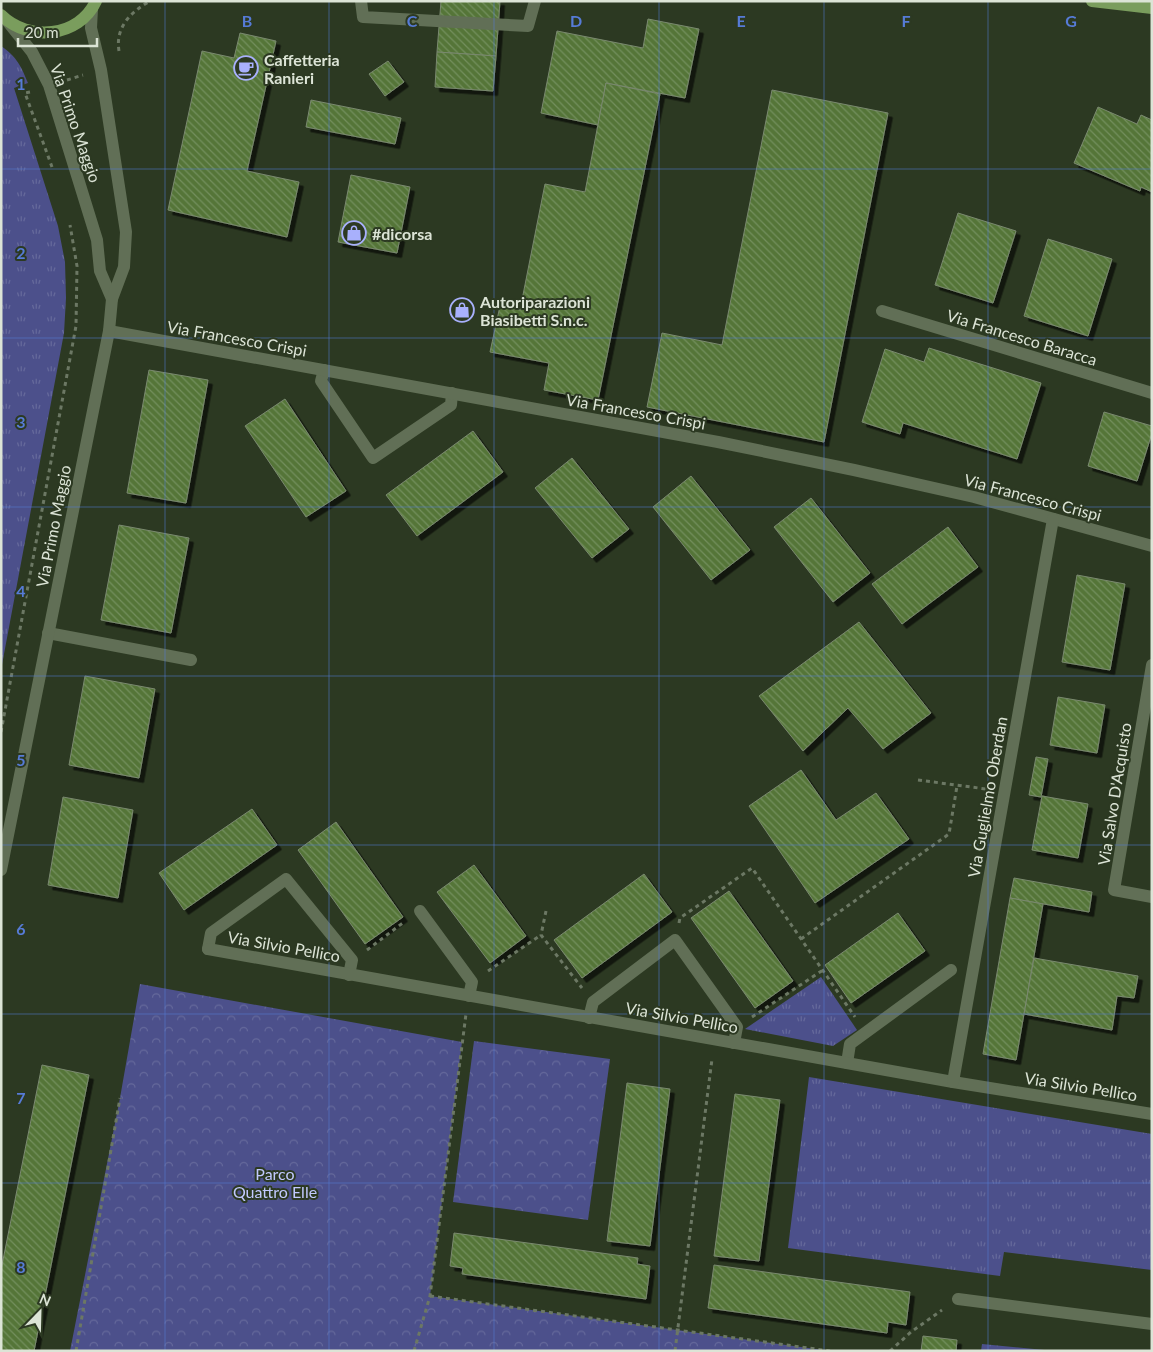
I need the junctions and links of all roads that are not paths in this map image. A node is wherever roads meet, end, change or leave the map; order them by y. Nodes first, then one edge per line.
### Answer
1 (361, 1) edge
2 (536, 1) edge
3 (1092, 1) edge
4 (96, 4) edge
5 (1152, 8) edge
6 (5, 18) edge
7 (112, 299) junction
8 (882, 312) dead end
9 (109, 331) junction
10 (324, 370) junction
11 (452, 393) junction
12 (1152, 393) edge
13 (1053, 519) junction
14 (1152, 546) edge
15 (48, 633) junction
16 (191, 660) dead end
17 (1152, 665) edge
18 (6, 817) edge
19 (1, 870) edge
20 (1152, 898) edge
21 (420, 911) road end
22 (951, 970) dead end
23 (349, 975) junction
24 (469, 996) junction
25 (589, 1018) junction
26 (734, 1043) junction
27 (847, 1063) junction
28 (953, 1082) junction
29 (1152, 1114) edge
30 (958, 1299) road end
31 (1152, 1324) edge

1 - 2 street
3 - 5 main road
4 - 6 main road
4 - 7 street, Via Primo Maggio
6 - 7 street, Via Primo Maggio
7 - 9 street, Via Primo Maggio
8 - 12 street, Via Francesco Baracca
9 - 10 street, Via Francesco Crispi
9 - 15 street, Via Primo Maggio
10 - 11 street, Via Francesco Crispi
10 - 11 street
11 - 13 street, Via Francesco Crispi
13 - 14 street, Via Francesco Crispi
13 - 28 street, Via Guglielmo Oberdan
15 - 16 street
15 - 18 street, Via Primo Maggio
17 - 20 street, Via Salvo D'Acquisto
18 - 19 street, Via Primo Maggio
21 - 24 street
22 - 27 street
23 - 23 street, Via Silvio Pellico
23 - 24 street, Via Silvio Pellico
24 - 25 street, Via Silvio Pellico
25 - 26 street, Via Silvio Pellico
25 - 26 street
26 - 27 street, Via Silvio Pellico
27 - 28 street, Via Silvio Pellico
28 - 29 street, Via Silvio Pellico
30 - 31 street

